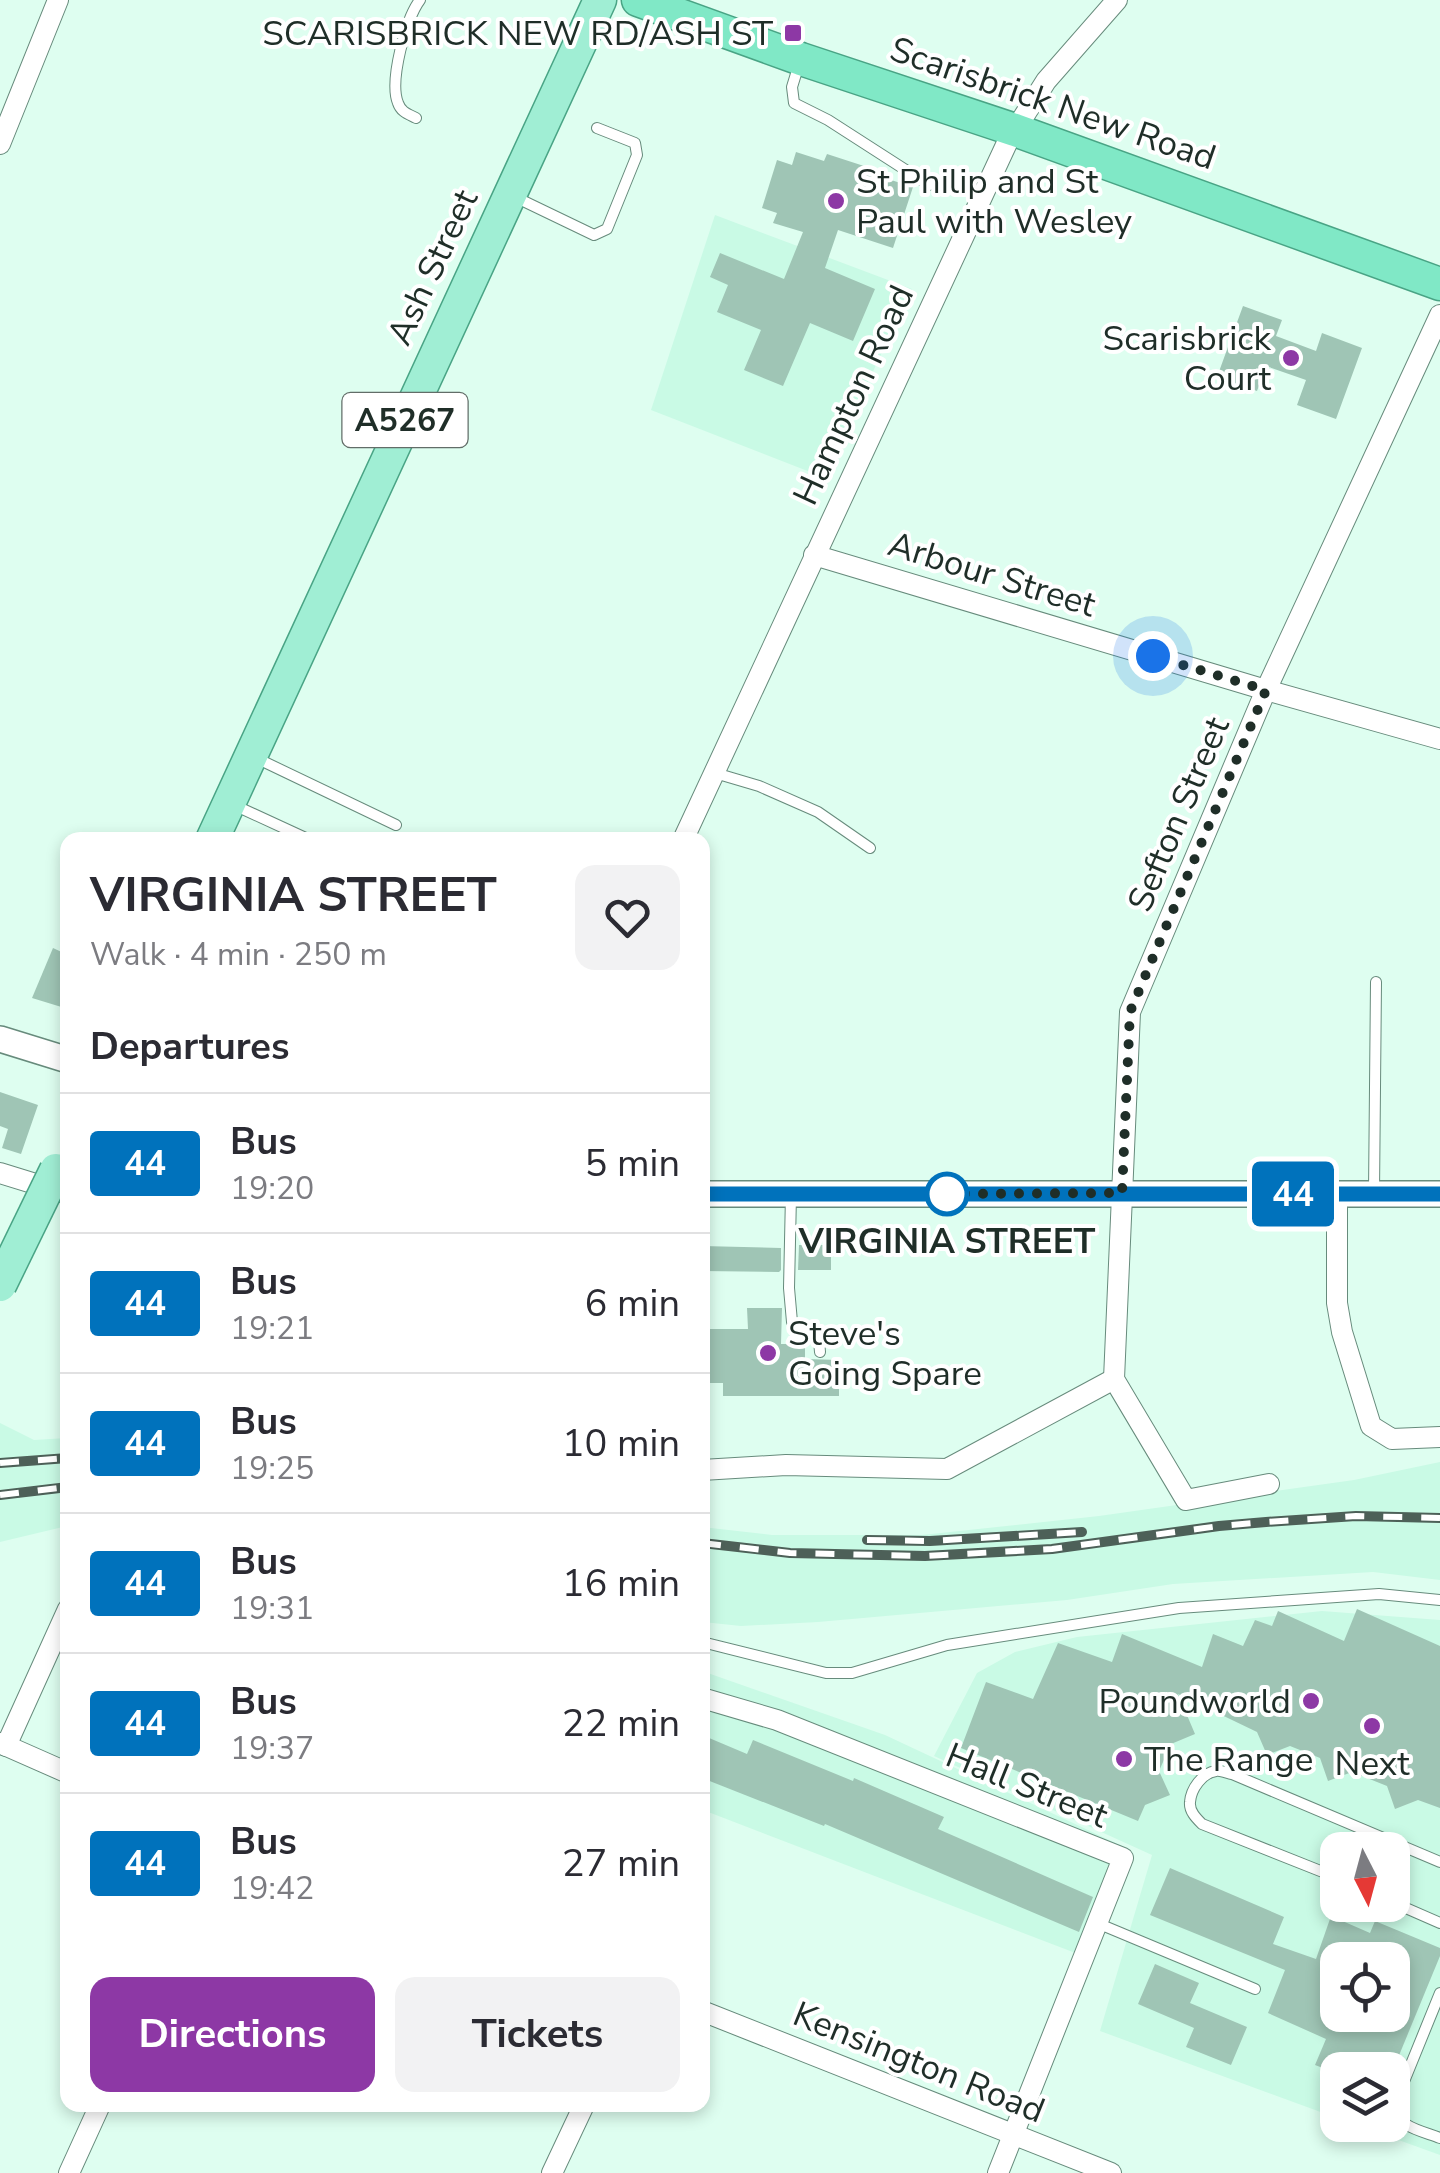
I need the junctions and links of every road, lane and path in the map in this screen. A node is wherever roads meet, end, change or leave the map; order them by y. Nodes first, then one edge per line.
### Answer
1 (58, 0) edge
2 (420, 0) edge
3 (600, 0) edge
4 (638, 0) edge
5 (1116, 0) edge
6 (801, 58) junction
7 (416, 118) dead end
8 (598, 128) dead end
9 (1015, 130) junction
10 (0, 144) edge
11 (929, 185) dead end
12 (510, 194) junction
13 (1440, 284) edge
14 (1440, 315) edge
15 (814, 555) junction
16 (1266, 690) junction
17 (1440, 738) edge
18 (250, 755) junction
19 (714, 773) junction
20 (229, 802) junction
21 (396, 825) dead end
22 (216, 832) edge
23 (293, 832) edge
24 (688, 832) edge
25 (870, 848) dead end
26 (1376, 982) dead end
27 (0, 1039) edge
28 (60, 1058) edge
29 (60, 1171) edge
30 (0, 1173) edge
31 (60, 1178) edge
32 (1122, 1193) junction
33 (710, 1194) edge
34 (791, 1194) junction
35 (1337, 1194) junction
36 (1374, 1194) junction
37 (1440, 1194) edge
38 (0, 1284) edge
39 (820, 1352) dead end
40 (1114, 1379) junction
41 (1440, 1436) edge
42 (710, 1470) edge
43 (1269, 1484) dead end
44 (1440, 1600) edge
45 (60, 1626) edge
46 (710, 1644) edge
47 (710, 1700) edge
48 (3, 1744) edge
49 (60, 1769) edge
50 (1369, 1832) edge
51 (1410, 1849) edge
52 (1440, 1862) edge
53 (1320, 1871) edge
54 (1410, 1910) edge
55 (1097, 1923) junction
56 (1440, 1923) edge
57 (1256, 1989) dead end
58 (1440, 1994) edge
59 (710, 2014) edge
60 (97, 2112) edge
61 (581, 2112) edge
62 (1015, 2134) junction
63 (1439, 2134) edge
64 (69, 2173) edge
65 (552, 2173) edge
66 (998, 2173) edge
67 (1111, 2173) edge

1 - 10 street
2 - 7 lane
3 - 12 main road, Ash Street / A5267
4 - 6 highway, Scarisbrick New Road
5 - 9 street, Hampton Road
6 - 9 highway, Scarisbrick New Road
6 - 11 lane
8 - 12 lane
9 - 13 highway, Scarisbrick New Road
9 - 15 street, Hampton Road
12 - 18 main road, Ash Street / A5267
14 - 16 street, Sefton Street
15 - 16 street, Arbour Street
15 - 19 street, Hampton Road
16 - 17 street, Arbour Street
16 - 32 street, Sefton Street
18 - 20 main road, Ash Street / A5267
18 - 21 lane
19 - 24 street, Hampton Road
19 - 25 lane
20 - 22 main road, Ash Street / A5267
20 - 23 lane
26 - 36 lane
27 - 28 street
29 - 30 street
31 - 38 main road, bridge
32 - 34 street
32 - 35 street
32 - 40 street, Sefton Street
33 - 34 street
34 - 39 lane
35 - 36 street
35 - 41 street
36 - 37 street
40 - 42 street
40 - 43 street
44 - 46 lane
45 - 48 street
47 - 55 street, Hall Street
48 - 49 street
50 - 53 lane
51 - 52 lane
54 - 56 lane
55 - 57 lane
55 - 62 street, Hall Street
58 - 63 lane
59 - 62 street, Kensington Road
60 - 64 street
61 - 65 street
62 - 66 street, Hall Street
62 - 67 street, Kensington Road

